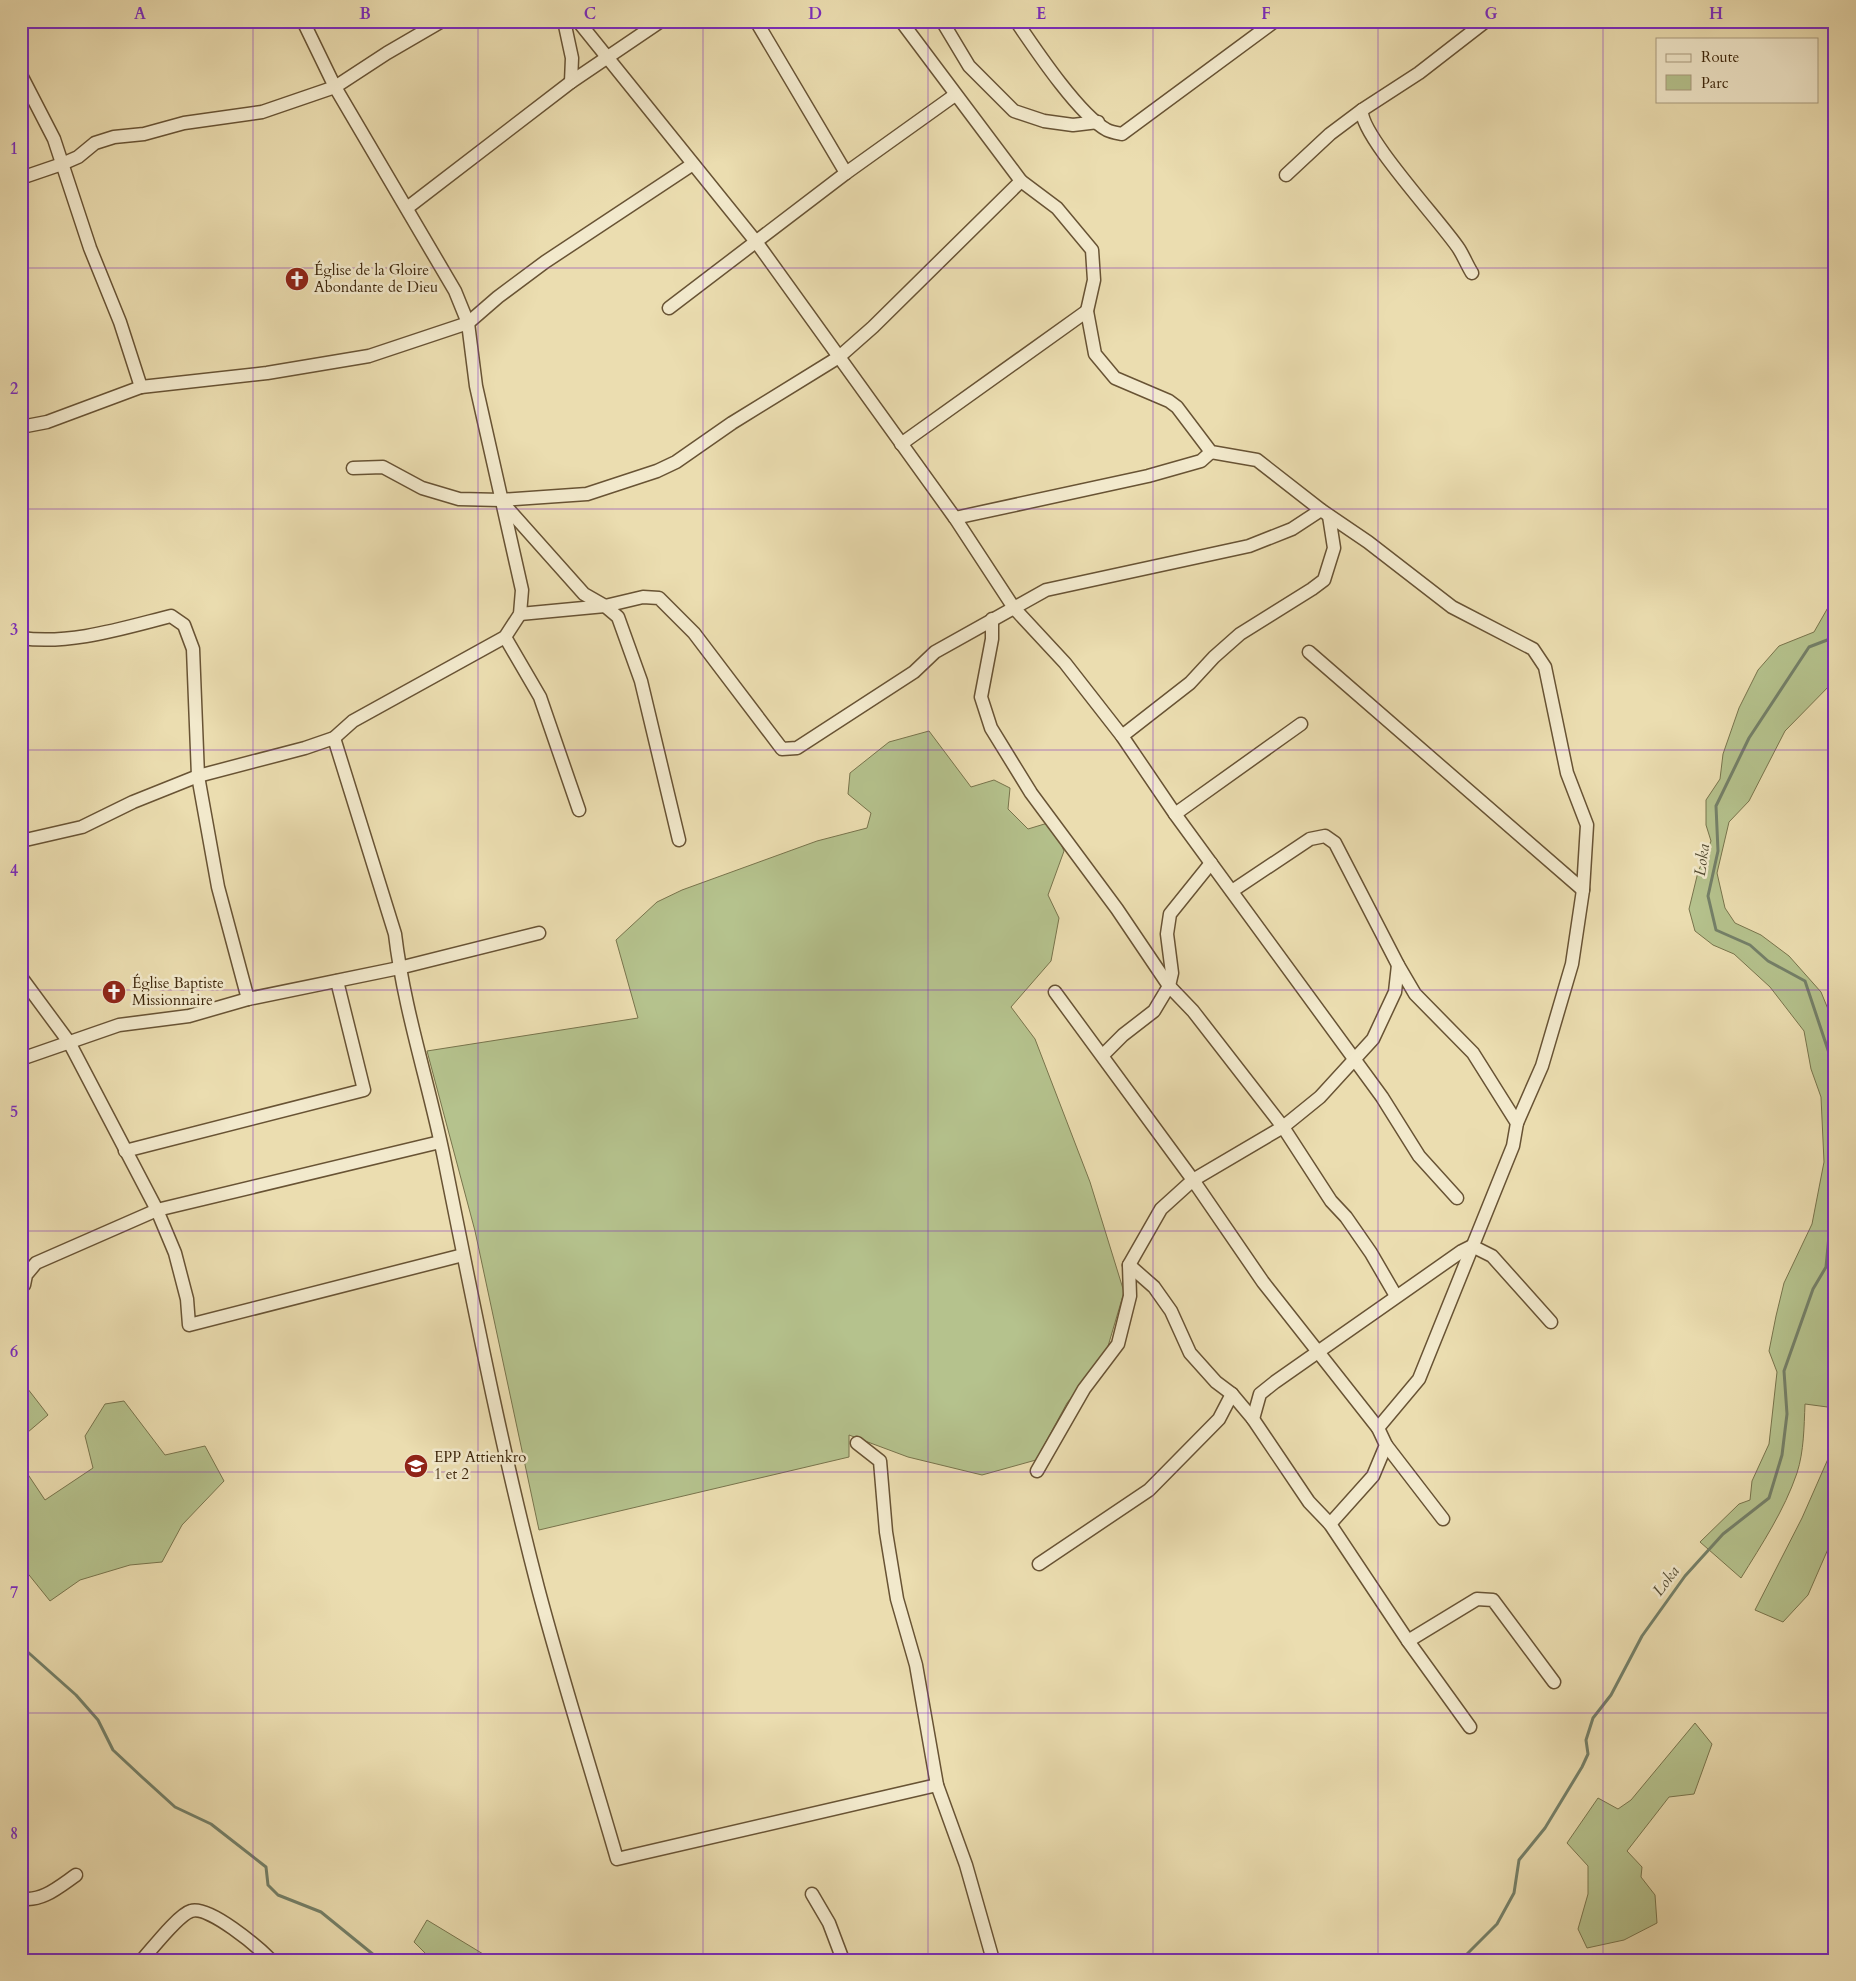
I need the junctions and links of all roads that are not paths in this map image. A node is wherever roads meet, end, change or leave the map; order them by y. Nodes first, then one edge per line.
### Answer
1 (303, 21) edge
2 (442, 21) edge
3 (564, 21) edge
4 (578, 21) edge
5 (660, 21) edge
6 (756, 21) edge
7 (901, 21) edge
8 (942, 21) edge
9 (1016, 21) edge
10 (1275, 21) edge
11 (1486, 21) edge
12 (1470, 25) edge
13 (609, 58) junction
14 (21, 75) edge
15 (571, 82) junction
16 (335, 88) junction
17 (955, 95) junction
18 (1362, 110) junction
19 (1098, 122) junction
20 (62, 164) junction
21 (693, 164) junction
22 (846, 173) junction
23 (1286, 175) dead end
24 (21, 178) edge
25 (1021, 181) junction
26 (407, 208) junction
27 (757, 243) junction
28 (1472, 273) dead end
29 (669, 308) dead end
30 (1087, 311) junction
31 (468, 323) junction
32 (838, 357) junction
33 (142, 387) junction
34 (21, 427) edge
35 (901, 444) junction
36 (1212, 452) junction
37 (353, 468) dead end
38 (501, 500) junction
39 (1325, 513) junction
40 (954, 518) junction
41 (605, 606) junction
42 (1014, 608) junction
43 (520, 614) junction
44 (992, 619) junction
45 (505, 637) junction
46 (21, 638) edge
47 (1309, 652) dead end
48 (1301, 724) dead end
49 (1122, 736) junction
50 (334, 738) junction
51 (198, 776) junction
52 (579, 810) dead end
53 (1175, 814) junction
54 (680, 840) dead end
55 (21, 841) edge
56 (1211, 862) junction
57 (1583, 890) junction
58 (1232, 891) junction
59 (539, 933) dead end
60 (1398, 965) junction
61 (399, 968) junction
62 (21, 977) edge
63 (338, 981) junction
64 (1169, 986) junction
65 (1056, 992) dead end
66 (248, 999) junction
67 (69, 1042) junction
68 (1103, 1056) junction
69 (21, 1059) edge
70 (1355, 1061) junction
71 (1517, 1123) junction
72 (1283, 1127) junction
73 (440, 1142) junction
74 (125, 1151) junction
75 (1193, 1180) junction
76 (1457, 1198) dead end
77 (158, 1210) junction
78 (1472, 1246) junction
79 (463, 1255) junction
80 (1129, 1265) junction
81 (24, 1285) dead end
82 (1396, 1296) junction
83 (1551, 1322) dead end
84 (1319, 1353) junction
85 (1232, 1394) junction
86 (1253, 1419) junction
87 (1378, 1428) junction
88 (857, 1444) dead end
89 (1386, 1446) junction
90 (1038, 1471) dead end
91 (1443, 1519) dead end
92 (1330, 1524) junction
93 (1039, 1564) dead end
94 (1408, 1641) junction
95 (1554, 1682) dead end
96 (1470, 1727) dead end
97 (937, 1785) junction
98 (76, 1875) dead end
99 (812, 1894) dead end
100 (21, 1898) edge
101 (142, 1960) edge
102 (271, 1960) edge
103 (843, 1960) edge
104 (993, 1960) edge

1 - 16 street
2 - 16 street
3 - 15 street
4 - 13 street
5 - 13 street
6 - 22 street
7 - 17 street
8 - 19 street
9 - 19 street
10 - 19 street
11 - 12 street
12 - 18 street
13 - 15 street
13 - 21 street
14 - 20 street
15 - 26 street
16 - 20 street
16 - 26 street
17 - 22 street
17 - 25 street
18 - 23 street
18 - 28 street
20 - 24 street
20 - 33 street
21 - 27 street
21 - 31 street
22 - 27 street
25 - 30 street
25 - 32 street
26 - 31 street
27 - 29 street
27 - 32 street
30 - 35 street
30 - 36 street
31 - 33 street
31 - 38 street
32 - 35 street
32 - 38 street
33 - 34 street
35 - 40 street
36 - 39 street
36 - 40 street
37 - 38 street
38 - 41 street
38 - 43 street
39 - 42 street
39 - 49 street
39 - 57 street
40 - 42 street
41 - 43 street
41 - 44 street
41 - 54 street
42 - 44 street
42 - 49 street
43 - 45 street
44 - 64 street
45 - 50 street
45 - 52 street
46 - 51 street
47 - 57 street
48 - 53 street
49 - 53 street
50 - 51 street
50 - 61 street
51 - 55 street
51 - 66 street
53 - 56 street
56 - 58 street
56 - 64 street
57 - 71 street
58 - 60 street
58 - 70 street
59 - 61 street
60 - 70 street
60 - 71 street
61 - 63 street
61 - 73 street
62 - 67 street
63 - 66 street
63 - 74 street
64 - 68 street
64 - 72 street
65 - 68 street
66 - 67 street
67 - 69 street
67 - 74 street
68 - 75 street
70 - 72 street
70 - 76 street
71 - 78 street
72 - 75 street
72 - 82 street
73 - 77 street
73 - 79 street
74 - 77 street
75 - 80 street
75 - 84 street
77 - 79 street
77 - 81 street
78 - 82 street
78 - 83 street
78 - 87 street
79 - 97 street
80 - 85 street
80 - 90 street
82 - 84 street
84 - 86 street
84 - 87 street
85 - 86 street
85 - 93 street
86 - 92 street
87 - 89 street
88 - 97 street
89 - 91 street
89 - 92 street
92 - 94 street
94 - 95 street
94 - 96 street
97 - 104 street
98 - 100 street
99 - 103 street
101 - 102 street

